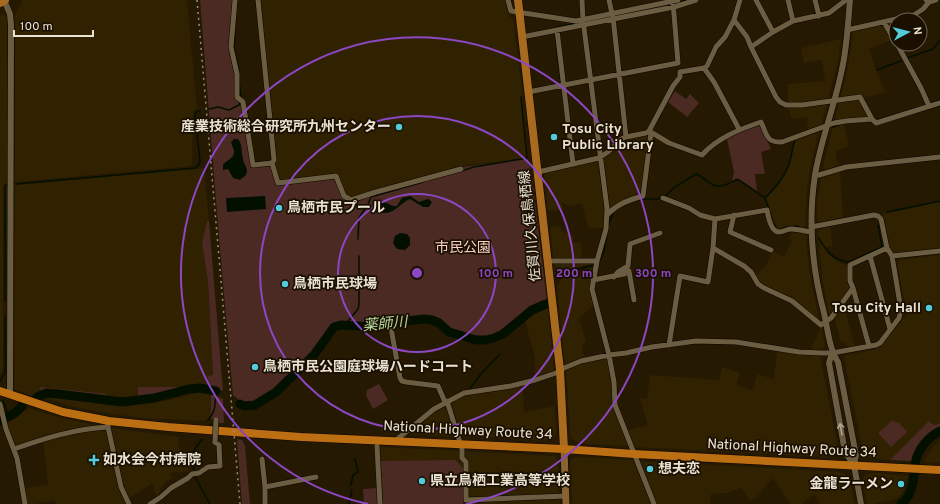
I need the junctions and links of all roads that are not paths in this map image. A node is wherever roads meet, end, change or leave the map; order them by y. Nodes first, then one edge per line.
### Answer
1 (235, 0) edge
2 (258, 0) edge
3 (508, 0) edge
4 (518, 0) edge
5 (582, 0) edge
6 (609, 0) edge
7 (648, 0) edge
8 (696, 0) edge
9 (740, 0) edge
10 (756, 0) edge
11 (788, 0) edge
12 (816, 0) edge
13 (846, 0) edge
14 (850, 0) edge
15 (936, 0) edge
16 (3, 1) edge
17 (928, 1) edge
18 (675, 3) edge
19 (649, 9) junction
20 (519, 12) junction
21 (613, 16) junction
22 (819, 16) junction
23 (734, 20) junction
24 (793, 21) junction
25 (583, 22) junction
26 (884, 22) junction
27 (888, 29) edge
28 (557, 30) junction
29 (847, 30) junction
30 (773, 32) junction
31 (522, 37) junction
32 (751, 47) junction
33 (901, 52) edge
34 (678, 63) junction
35 (704, 68) junction
36 (680, 72) junction
37 (620, 74) junction
38 (591, 80) junction
39 (563, 85) junction
40 (528, 92) junction
41 (834, 100) junction
42 (940, 103) edge
43 (929, 106) junction
44 (872, 119) junction
45 (826, 126) junction
46 (739, 130) junction
47 (650, 132) junction
48 (626, 137) junction
49 (940, 157) edge
50 (600, 158) junction
51 (272, 163) junction
52 (573, 164) junction
53 (461, 169) dead end
54 (538, 172) junction
55 (815, 175) junction
56 (662, 198) dead end
57 (607, 215) junction
58 (734, 215) junction
59 (715, 219) junction
60 (811, 229) junction
61 (660, 234) dead end
62 (713, 248) junction
63 (887, 248) junction
64 (771, 250) dead end
65 (940, 251) edge
66 (870, 256) junction
67 (892, 256) junction
68 (548, 261) junction
69 (597, 261) junction
70 (614, 277) junction
71 (593, 280) junction
72 (854, 288) junction
73 (634, 300) dead end
74 (826, 322) junction
75 (391, 328) dead end
76 (890, 330) junction
77 (669, 345) junction
78 (869, 346) junction
79 (832, 353) junction
80 (609, 355) junction
81 (560, 370) junction
82 (0, 391) edge
83 (10, 395) junction
84 (446, 402) junction
85 (0, 408) edge
86 (216, 420) dead end
87 (108, 424) junction
88 (4, 429) edge
89 (395, 441) junction
90 (460, 444) junction
91 (377, 446) dead end
92 (14, 449) junction
93 (564, 449) junction
94 (634, 454) junction
95 (262, 459) dead end
96 (854, 465) junction
97 (940, 470) edge
98 (316, 477) dead end
99 (265, 487) junction
100 (566, 496) junction
101 (25, 504) edge
102 (129, 504) edge
103 (150, 504) edge
104 (265, 504) edge
105 (380, 504) edge
106 (566, 504) edge
107 (654, 504) edge
108 (861, 504) edge

1 - 51 street
2 - 51 street
3 - 20 street
4 - 20 main road, 佐賀川久保鳥栖線
5 - 25 street
6 - 21 street
7 - 19 street
8 - 18 street
9 - 23 street
10 - 30 street
11 - 24 street
12 - 22 street
13 - 22 street
14 - 29 street
15 - 17 street
16 - 83 street
17 - 26 street
18 - 19 street
18 - 34 street
19 - 21 street
20 - 25 street
20 - 31 main road, 佐賀川久保鳥栖線
21 - 25 street
21 - 37 street
22 - 24 street
23 - 32 street
23 - 35 street
24 - 30 street
25 - 28 street
25 - 38 street
26 - 27 street
26 - 29 street
28 - 31 street
28 - 39 street
29 - 41 street
30 - 32 street
31 - 40 main road, 佐賀川久保鳥栖線
32 - 41 street
33 - 43 street
34 - 36 street
34 - 37 street
35 - 36 street
35 - 46 street
36 - 47 street
37 - 38 street
37 - 48 street
38 - 39 street
38 - 50 street
39 - 40 street
39 - 52 street
40 - 54 main road, 佐賀川久保鳥栖線
41 - 44 street
41 - 45 street
42 - 43 street
43 - 44 street
44 - 45 street
45 - 46 street
45 - 55 street
46 - 47 street
47 - 48 street
47 - 57 street
48 - 50 street
49 - 55 street
50 - 52 street
50 - 57 street
51 - 53 street
52 - 54 street
54 - 68 main road, 佐賀川久保鳥栖線
55 - 60 street
56 - 59 street
57 - 69 street
58 - 59 street
58 - 60 street
58 - 64 street
59 - 62 street
60 - 63 street
60 - 74 street
61 - 70 street
62 - 74 street
62 - 77 street
63 - 66 street
63 - 67 street
65 - 67 street
66 - 72 street
66 - 76 street
67 - 76 street
68 - 69 street
68 - 81 main road, 佐賀川久保鳥栖線
69 - 71 street
70 - 71 street
70 - 73 street
71 - 80 street
72 - 74 street
72 - 78 street
74 - 79 street
75 - 84 street
76 - 78 street
77 - 79 street
77 - 80 street
78 - 79 street
79 - 96 street
96 -> 79 street
80 - 81 street
80 - 94 street
81 - 84 street
81 - 93 main road, 佐賀川久保鳥栖線
82 - 83 highway, National Highway Route 34
83 - 87 highway, National Highway Route 34
84 - 89 street
84 - 90 street
85 - 88 street
86 - 103 street, bridge
87 - 89 highway, National Highway Route 34
87 - 92 street
87 - 102 street
88 - 92 street
89 - 90 highway, National Highway Route 34
90 - 93 highway, National Highway Route 34
90 - 100 street
91 - 105 street
92 - 101 street
93 - 94 highway, National Highway Route 34
93 - 100 main road
94 - 96 highway, National Highway Route 34
94 - 107 street
95 - 99 street
96 - 97 highway, National Highway Route 34
96 - 108 street
98 - 99 street
99 - 104 street
100 - 106 main road

